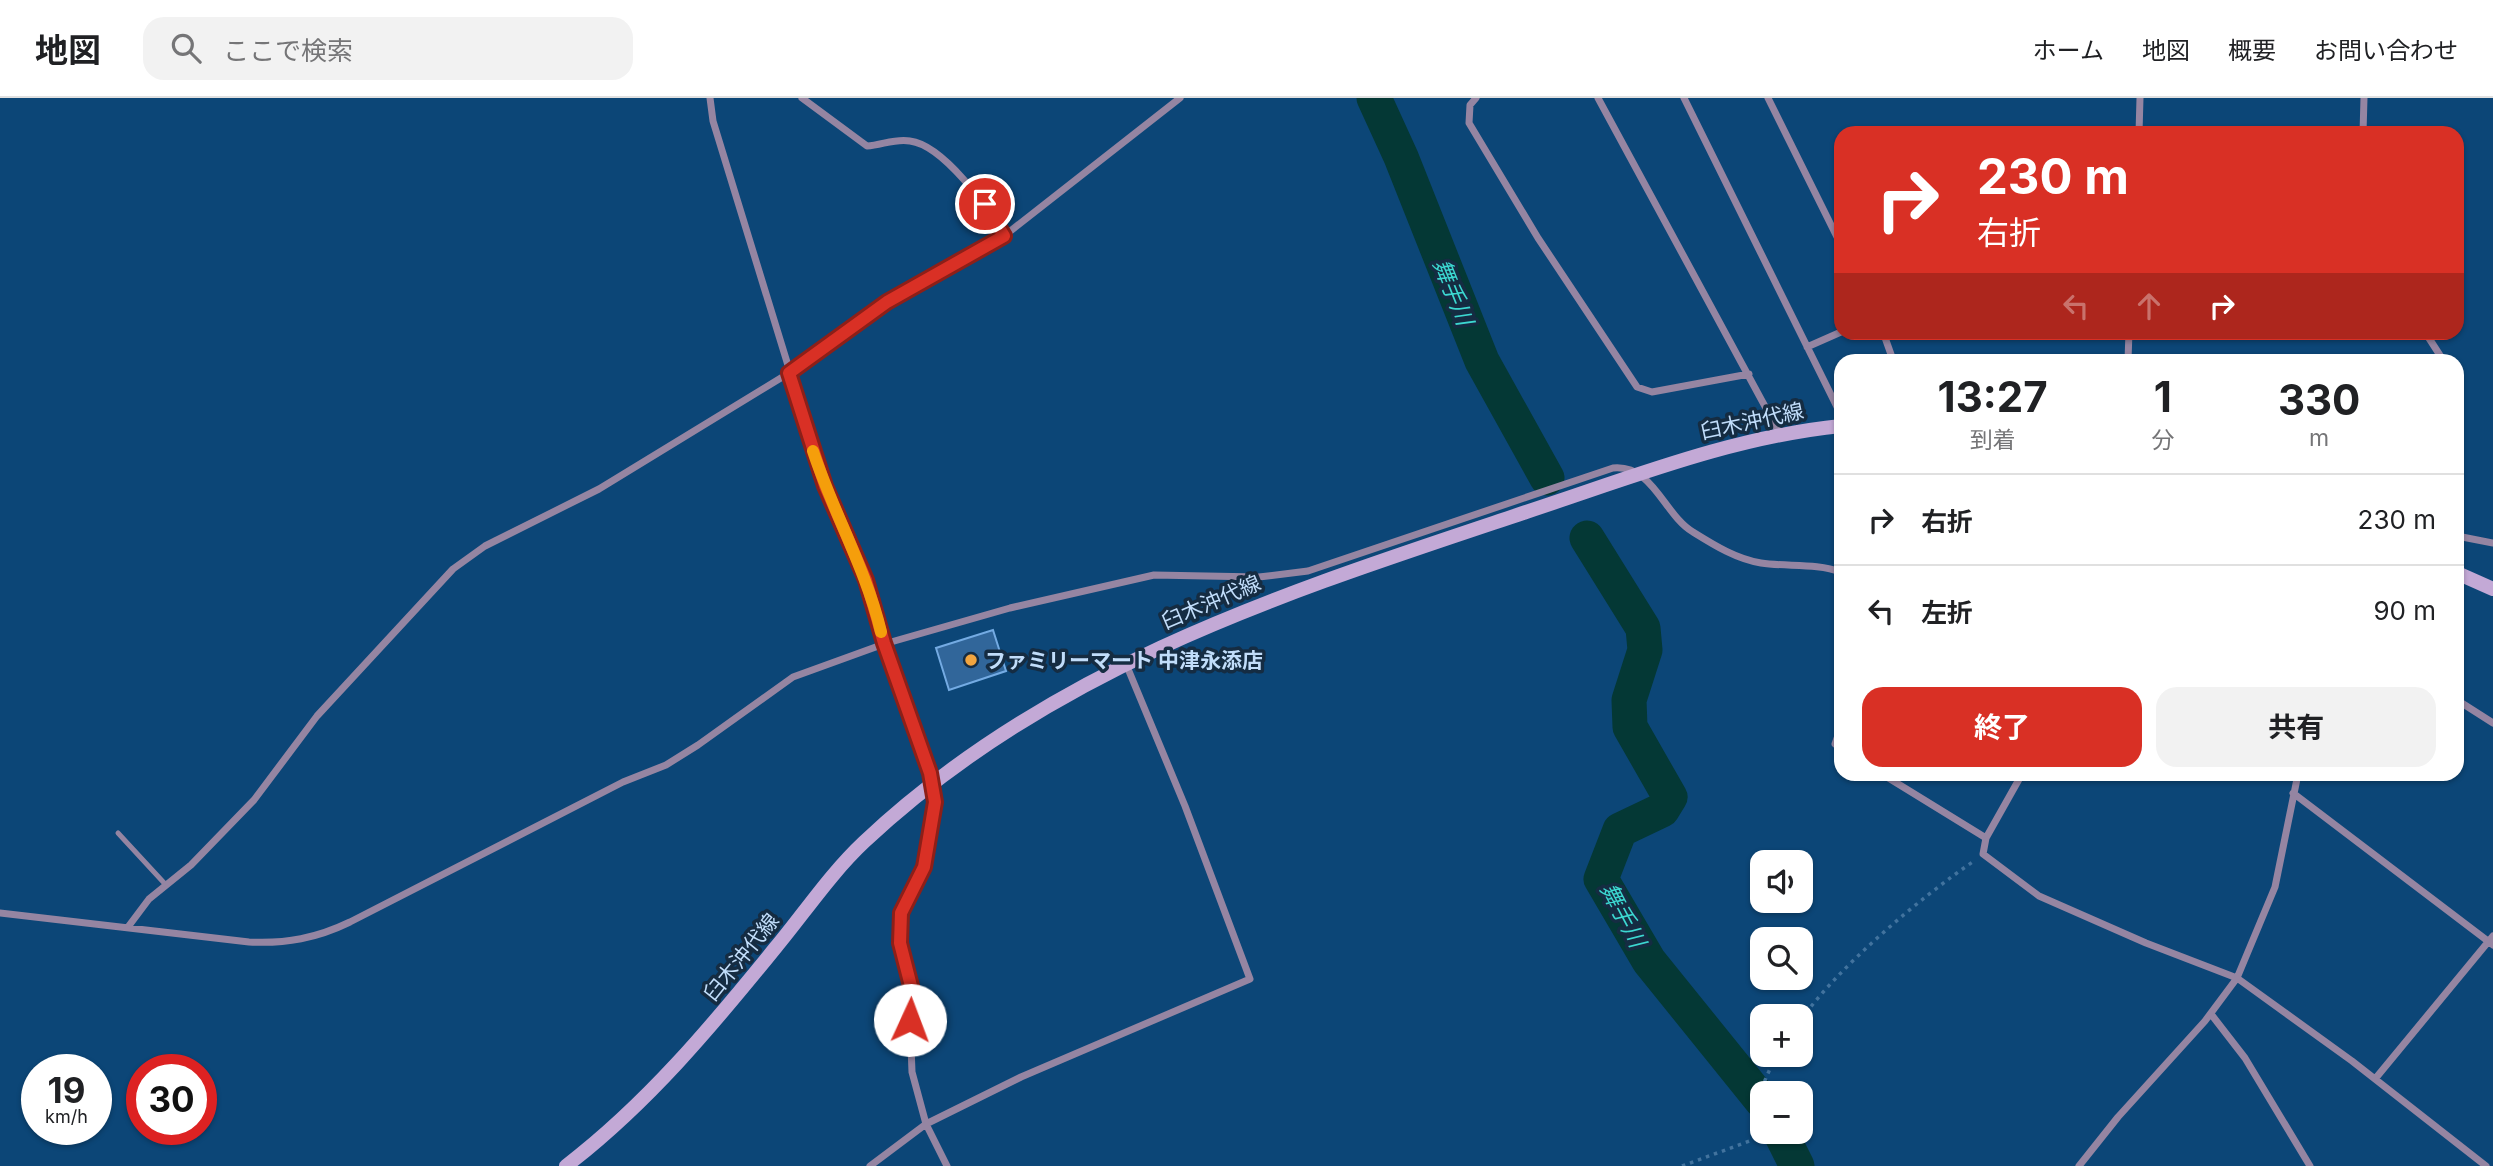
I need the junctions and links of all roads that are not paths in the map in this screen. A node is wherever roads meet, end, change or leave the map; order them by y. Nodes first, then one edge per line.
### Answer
1 (710, 98) edge
2 (802, 98) edge
3 (1180, 98) edge
4 (1476, 98) edge
5 (1598, 98) edge
6 (1684, 98) edge
7 (1768, 98) edge
8 (2140, 98) edge
9 (2364, 98) edge
10 (2139, 126) edge
11 (2363, 126) edge
12 (1834, 230) edge
13 (1004, 236) junction
14 (1834, 335) edge
15 (1807, 347) junction
16 (789, 373) junction
17 (1749, 374) junction
18 (1834, 401) edge
19 (1834, 427) edge
20 (1780, 434) junction
21 (1638, 473) junction
22 (2464, 537) edge
23 (2493, 543) edge
24 (1834, 571) edge
25 (2464, 576) edge
26 (2493, 589) edge
27 (884, 643) junction
28 (1126, 663) junction
29 (2464, 704) edge
30 (2493, 723) edge
31 (1893, 781) edge
32 (2018, 781) edge
33 (2296, 781) edge
34 (931, 784) junction
35 (2293, 793) junction
36 (118, 833) dead end
37 (1986, 838) junction
38 (166, 885) junction
39 (0, 913) edge
40 (128, 928) junction
41 (2492, 941) edge
42 (2237, 978) junction
43 (2211, 1014) junction
44 (2375, 1079) junction
45 (926, 1124) junction
46 (566, 1166) edge
47 (870, 1166) edge
48 (947, 1166) edge
49 (2079, 1166) edge
50 (2311, 1166) edge
51 (2486, 1166) edge

1 - 16 street
2 - 13 street
3 - 13 street
4 - 17 street
5 - 17 street
6 - 15 street
7 - 12 street
8 - 10 street
9 - 11 street
13 - 16 street
14 - 15 street
15 - 18 street
16 - 27 street
16 - 38 street
17 - 20 street
19 - 20 main road, 臼木沖代線
20 - 21 main road, 臼木沖代線
21 - 24 street
21 - 27 street
21 - 28 main road, 臼木沖代線
22 - 23 street
25 - 26 main road
27 - 34 street
27 - 40 street
28 - 34 main road, 臼木沖代線
28 - 45 street
29 - 30 street
31 - 37 street
32 - 37 street
33 - 35 street
34 - 45 street
34 - 46 main road, 臼木沖代線
35 - 41 street
35 - 42 street
36 - 38 lane
37 - 42 street
38 - 40 street
39 - 40 street
41 - 44 street
42 - 43 street
42 - 44 street
43 - 49 street
43 - 50 street
44 - 51 street
45 - 47 street
45 - 48 street

